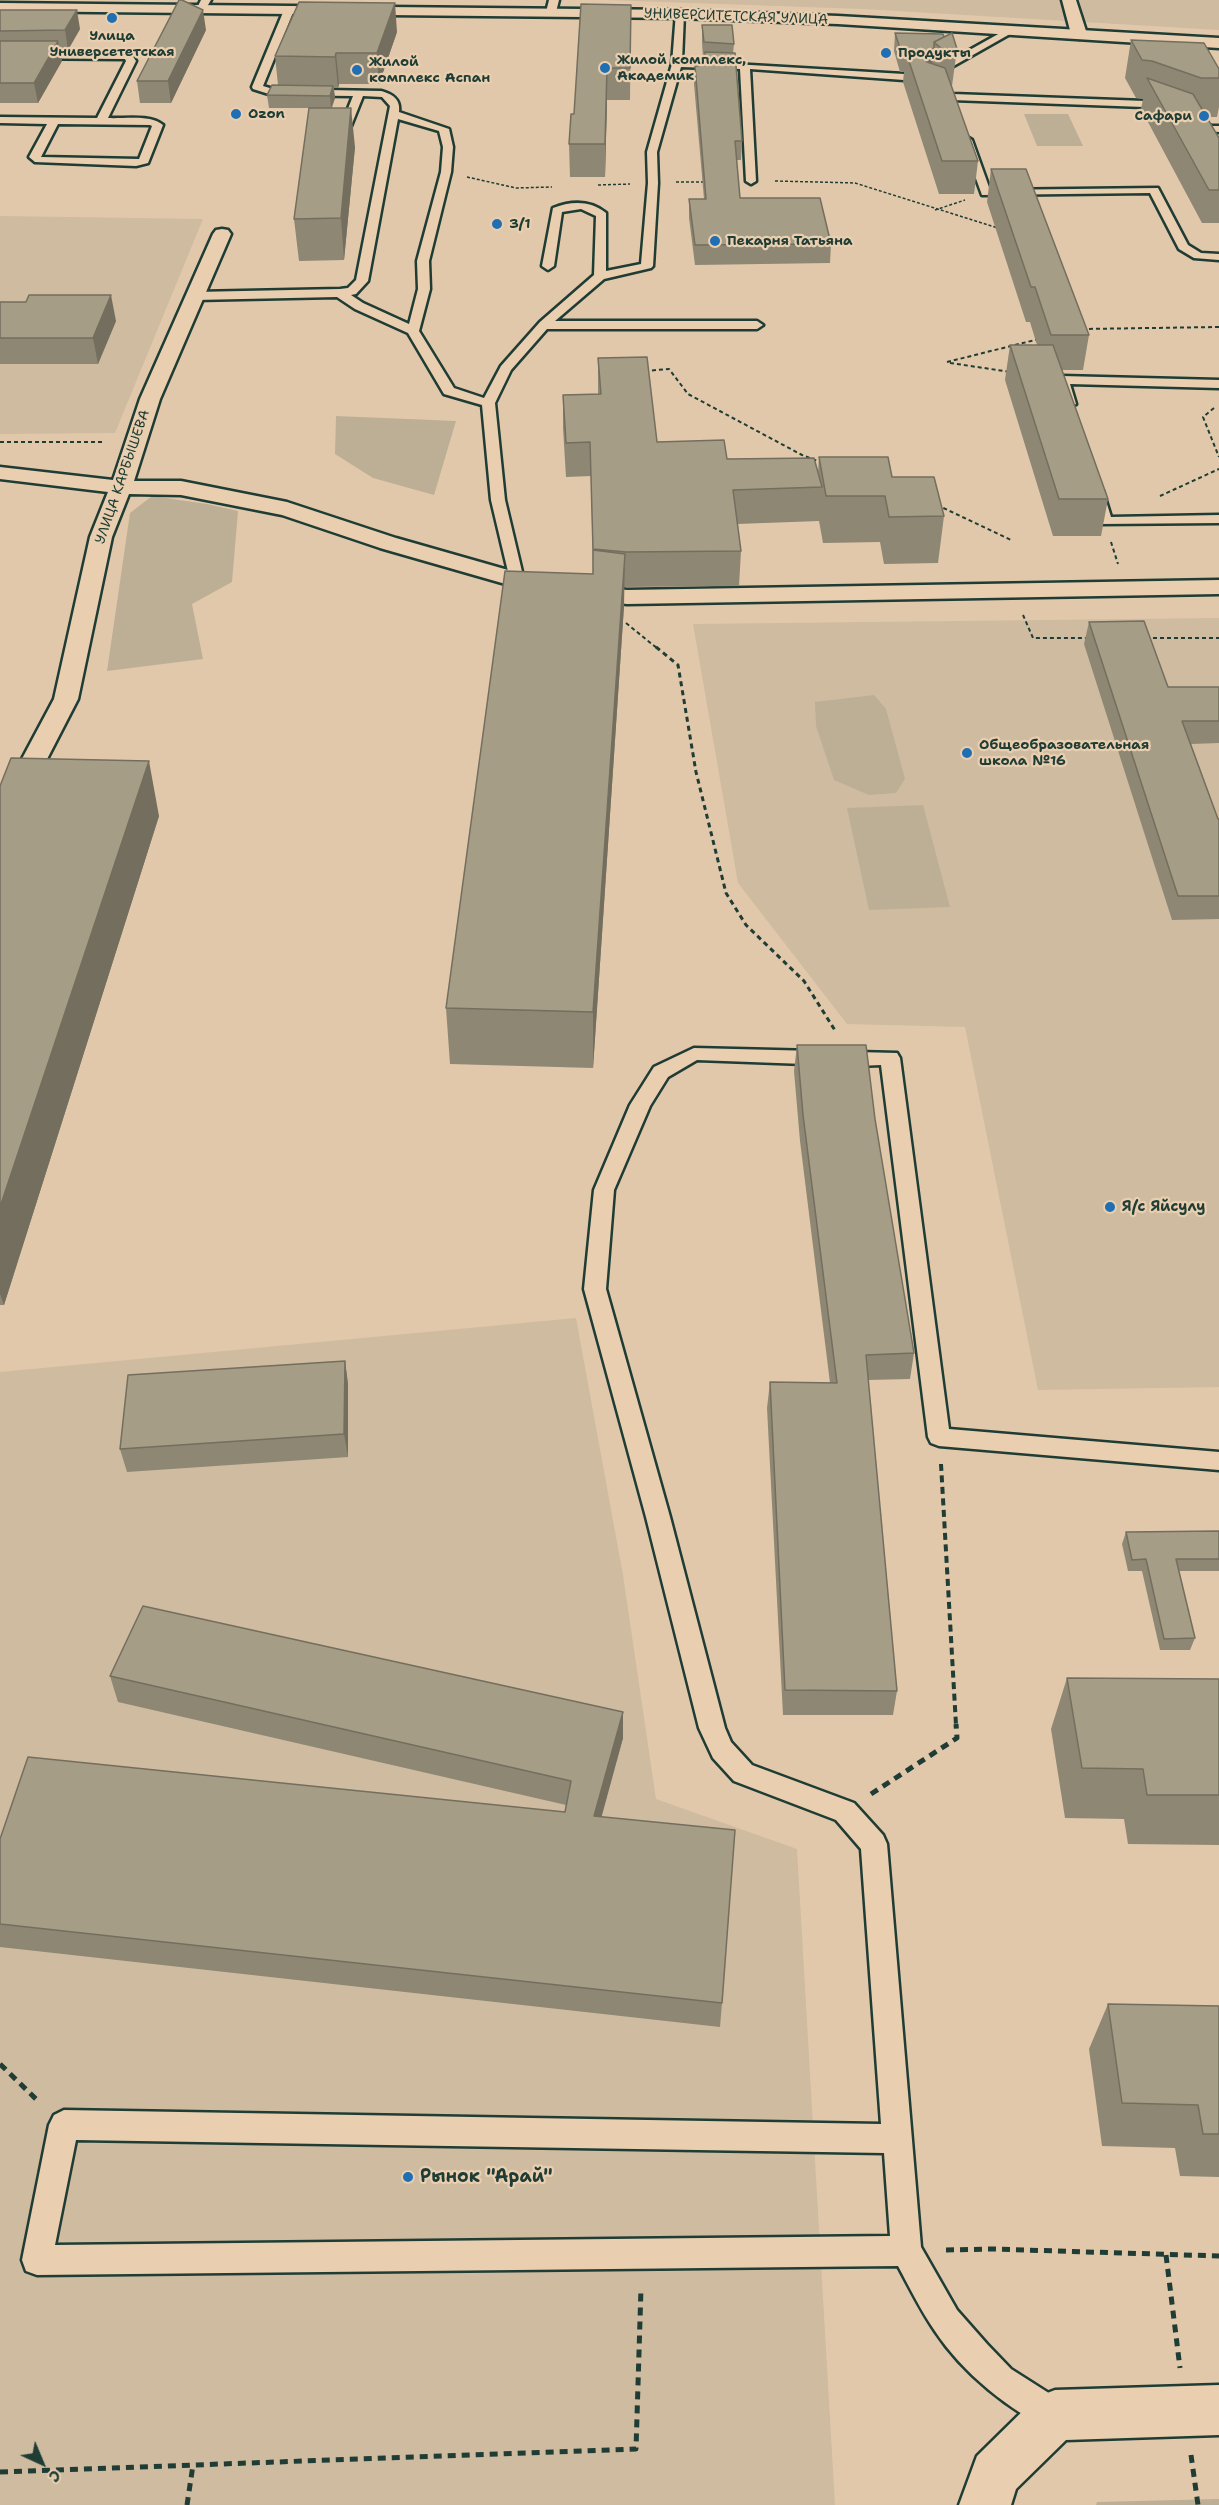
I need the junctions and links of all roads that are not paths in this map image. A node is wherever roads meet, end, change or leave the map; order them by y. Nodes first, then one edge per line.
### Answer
1 (1069, 0) edge
2 (10, 4) edge
3 (184, 4) edge
4 (204, 4) edge
5 (553, 6) edge
6 (289, 10) junction
7 (679, 14) junction
8 (1012, 30) junction
9 (1079, 34) junction
10 (1219, 43) edge
11 (0, 55) edge
12 (677, 64) junction
13 (745, 66) junction
14 (921, 78) junction
15 (359, 93) junction
16 (393, 114) junction
17 (0, 120) edge
18 (54, 121) junction
19 (101, 121) junction
20 (346, 126) edge
21 (963, 129) edge
22 (1215, 132) edge
23 (751, 181) road end
24 (222, 234) dead end
25 (1219, 258) edge
26 (548, 266) dead end
27 (600, 276) junction
28 (340, 293) junction
29 (195, 296) junction
30 (544, 325) junction
31 (758, 325) dead end
32 (413, 331) junction
33 (1219, 384) edge
34 (488, 403) junction
35 (1072, 413) edge
36 (0, 473) edge
37 (1092, 478) edge
38 (121, 486) junction
39 (1219, 519) edge
40 (517, 580) junction
41 (1219, 586) edge
42 (0, 825) edge
43 (1219, 1461) edge
44 (897, 2139) junction
45 (906, 2251) junction
46 (1219, 2410) edge
47 (1055, 2415) junction
48 (985, 2505) edge

1 - 9 street
2 - 3 street, УНИВЕРСИТЕТСКАЯ УЛИЦА
3 - 4 street, УНИВЕРСИТЕТСКАЯ УЛИЦА
4 - 6 street, УНИВЕРСИТЕТСКАЯ УЛИЦА
5 - 6 street, УНИВЕРСИТЕТСКАЯ УЛИЦА
5 - 7 street, УНИВЕРСИТЕТСКАЯ УЛИЦА
6 - 15 lane
7 - 8 street, УНИВЕРСИТЕТСКАЯ УЛИЦА
7 - 12 lane
8 - 9 street, УНИВЕРСИТЕТСКАЯ УЛИЦА
8 - 14 lane
9 - 10 street, УНИВЕРСИТЕТСКАЯ УЛИЦА
11 - 19 lane
12 - 13 lane
12 - 27 lane
13 - 14 lane
13 - 23 lane
14 - 22 lane
15 - 16 lane
15 - 20 lane
16 - 28 lane
16 - 32 lane
17 - 18 lane
18 - 19 lane
18 - 19 lane
21 - 25 lane
24 - 29 street, УЛИЦА КАРБЫШЕВА
26 - 27 lane
27 - 30 lane
28 - 29 lane
28 - 32 lane
29 - 38 street, УЛИЦА КАРБЫШЕВА
30 - 31 lane
30 - 34 lane
32 - 34 lane
33 - 35 lane
34 - 40 lane
36 - 38 street
37 - 39 lane
38 - 40 street
38 - 42 street, УЛИЦА КАРБЫШЕВА
40 - 41 street
43 - 44 lane
44 - 45 lane
44 - 45 lane
45 - 47 lane
46 - 47 street
47 - 48 street

